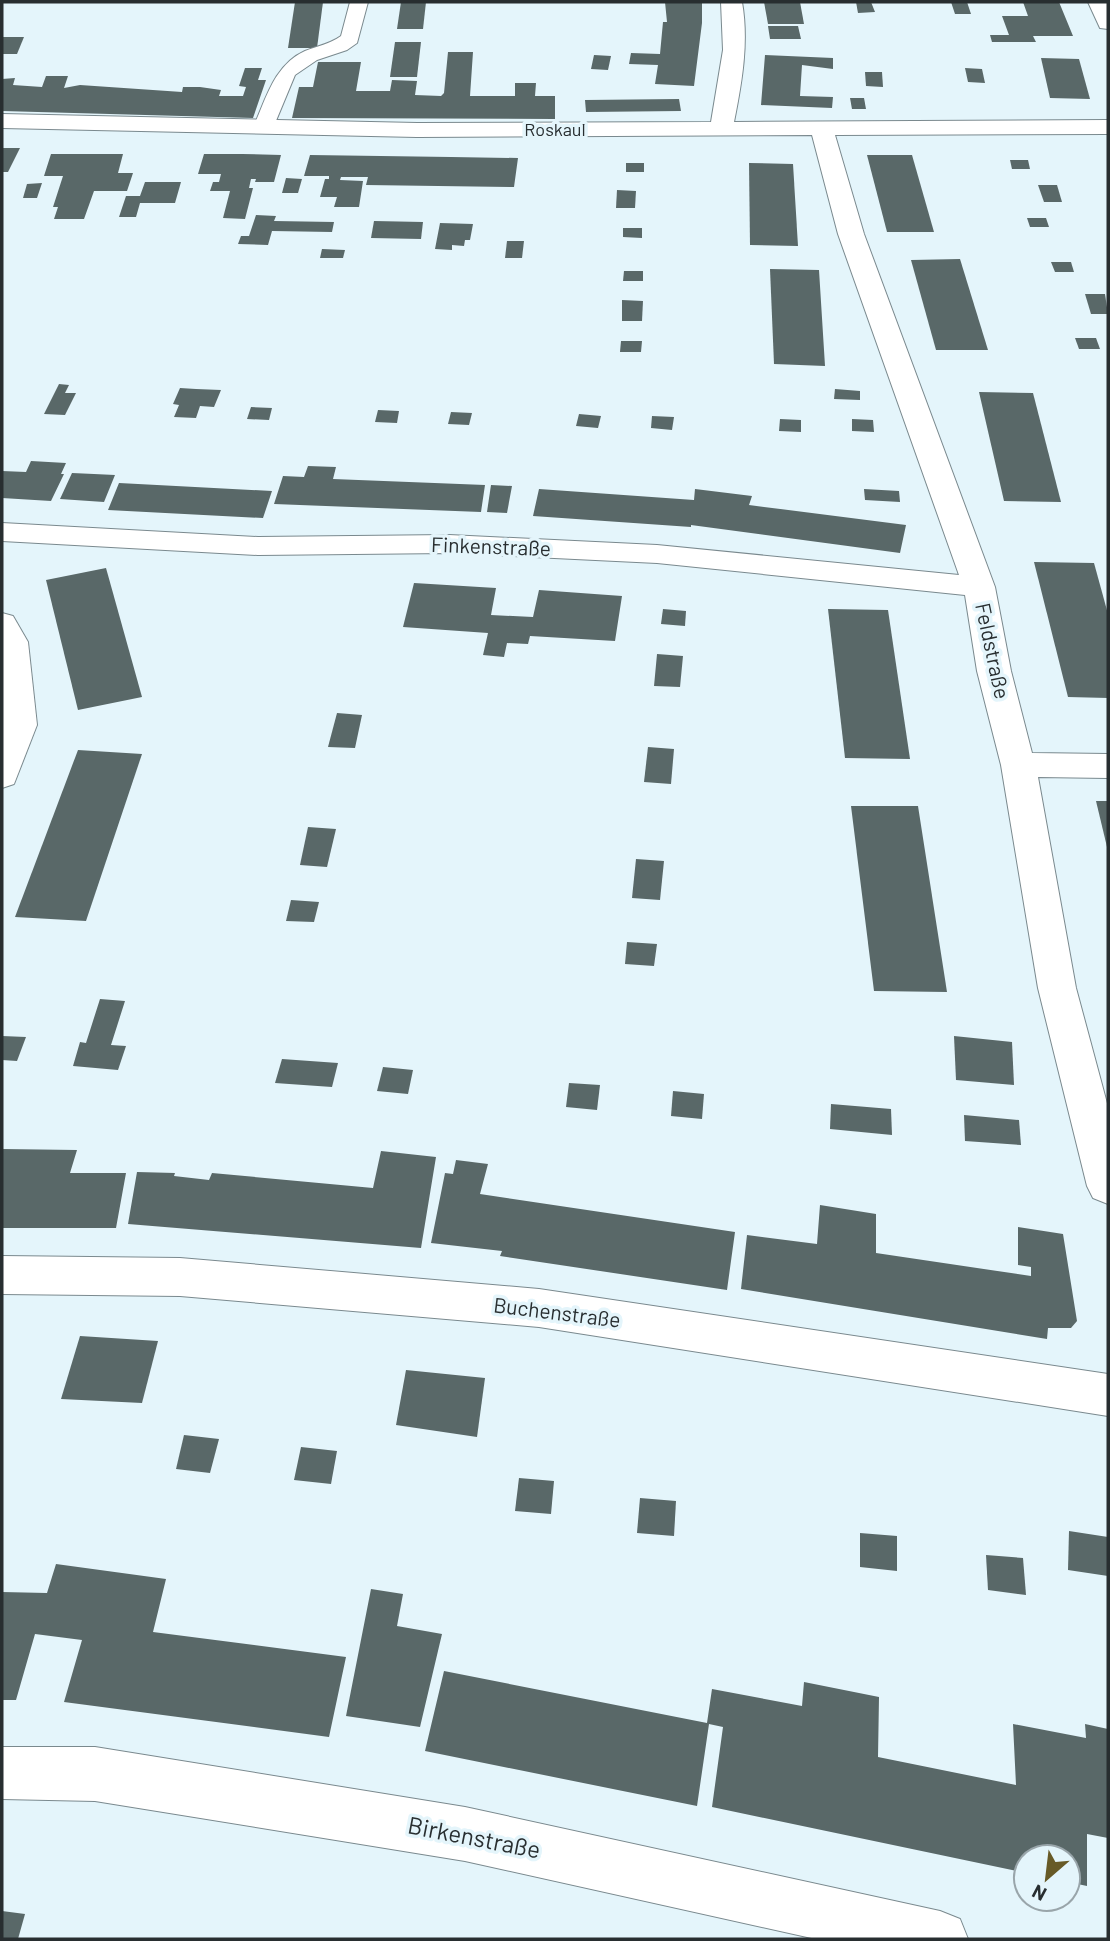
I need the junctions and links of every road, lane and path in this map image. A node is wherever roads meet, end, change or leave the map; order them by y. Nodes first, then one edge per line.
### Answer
1 (359, 2) edge
2 (732, 2) edge
3 (1098, 2) edge
4 (1108, 23) edge
5 (2, 121) edge
6 (1108, 127) edge
7 (263, 128) junction
8 (721, 129) junction
9 (822, 130) junction
10 (2, 532) edge
11 (979, 587) junction
12 (2, 623) edge
13 (1018, 765) junction
14 (1108, 766) edge
15 (2, 776) edge
16 (1108, 1186) edge
17 (2, 1275) edge
18 (1108, 1395) edge
19 (2, 1773) edge
20 (940, 1939) edge

1 - 7 lane
2 - 8 street
3 - 4 street
5 - 7 street, Roskaul
6 - 9 street, Roskaul
7 - 8 street, Roskaul
8 - 9 street, Roskaul
9 - 11 street, Feldstraße
10 - 11 street, Finkenstraße
11 - 13 street, Feldstraße
12 - 15 street
13 - 14 street
13 - 16 street, Feldstraße
17 - 18 street, Buchenstraße
19 - 20 street, Birkenstraße

